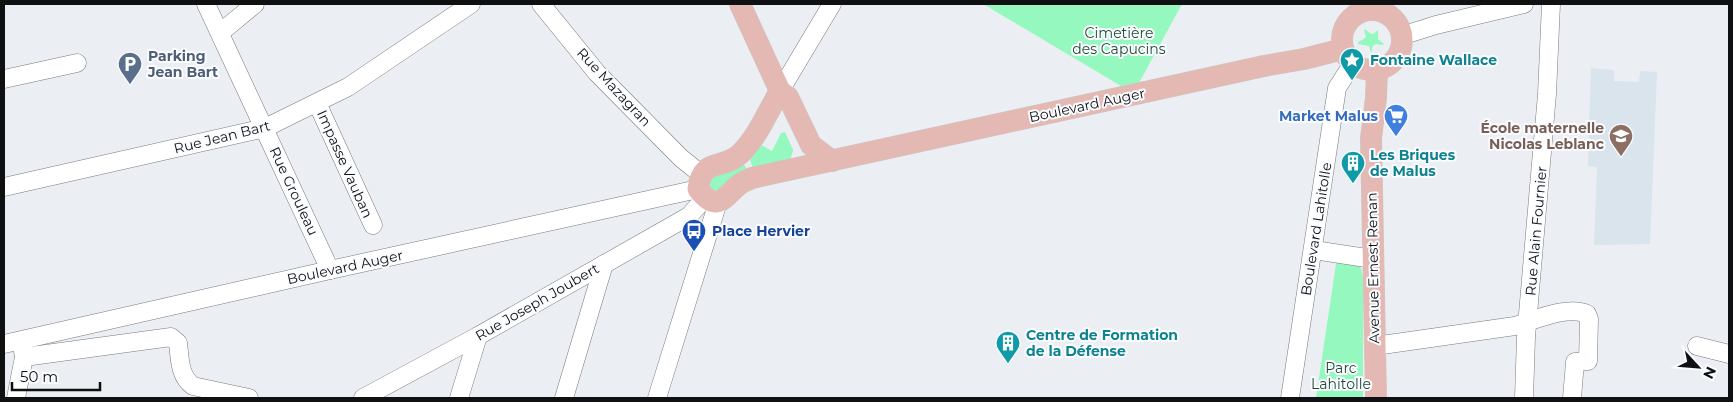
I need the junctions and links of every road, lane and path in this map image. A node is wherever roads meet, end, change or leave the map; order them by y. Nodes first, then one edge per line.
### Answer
1 (206, 4) edge
2 (255, 4) edge
3 (470, 4) edge
4 (541, 4) edge
5 (740, 4) edge
6 (832, 4) edge
7 (1524, 4) edge
8 (1551, 4) edge
9 (1380, 8) edge
10 (220, 33) junction
11 (1401, 36) junction
12 (77, 63) dead end
13 (1359, 63) junction
14 (4, 79) edge
15 (780, 91) junction
16 (318, 103) junction
17 (766, 114) junction
18 (803, 127) junction
19 (265, 128) junction
20 (832, 162) junction
21 (789, 171) junction
22 (4, 187) edge
23 (700, 187) junction
24 (373, 226) dead end
25 (1314, 250) junction
26 (1373, 259) junction
27 (604, 264) junction
28 (330, 270) junction
29 (1528, 322) junction
30 (478, 336) junction
31 (1375, 346) junction
32 (1698, 346) dead end
33 (16, 347) edge
34 (1729, 354) edge
35 (16, 398) edge
36 (249, 398) edge
37 (363, 398) edge
38 (458, 398) edge
39 (564, 398) edge
40 (657, 398) edge
41 (1290, 398) edge
42 (1376, 398) edge
43 (1524, 398) edge
44 (1572, 398) edge

1 - 10 street, Rue Grouleau
2 - 10 street
3 - 16 street, Rue Jean Bart
4 - 23 street, Rue Mazagran
5 - 15 main road
6 - 15 street
7 - 11 street
8 - 29 street, Rue Alain Fournier
9 - 11 main road
9 - 13 main road
10 - 19 street, Rue Grouleau
11 - 13 main road
12 - 14 street
13 - 20 main road, Boulevard Auger
13 - 25 street, Boulevard Lahitolle
13 - 26 main road, Avenue Ernest Renan
15 - 17 main road
15 - 18 main road
16 - 19 street, Rue Jean Bart
16 - 24 street, Impasse Vauban
17 - 18 main road
17 - 23 main road
18 - 20 main road
18 - 21 main road
19 - 22 street, Rue Jean Bart
19 - 28 street, Rue Grouleau
20 - 21 main road, Boulevard Auger
21 - 23 main road, Boulevard Auger
23 - 27 street, Rue Joseph Joubert
23 - 28 street, Boulevard Auger
23 - 40 street
25 - 26 street
25 - 41 street, Boulevard Lahitolle
26 - 31 main road, Avenue Ernest Renan
27 - 30 street, Rue Joseph Joubert
27 - 39 street
28 - 33 street, Boulevard Auger
29 - 31 street
29 - 43 street, Rue Alain Fournier
29 - 44 street
30 - 37 street, Rue Joseph Joubert
30 - 38 street
31 - 42 main road, Avenue Ernest Renan
32 - 34 street
33 - 35 street
33 - 36 street

